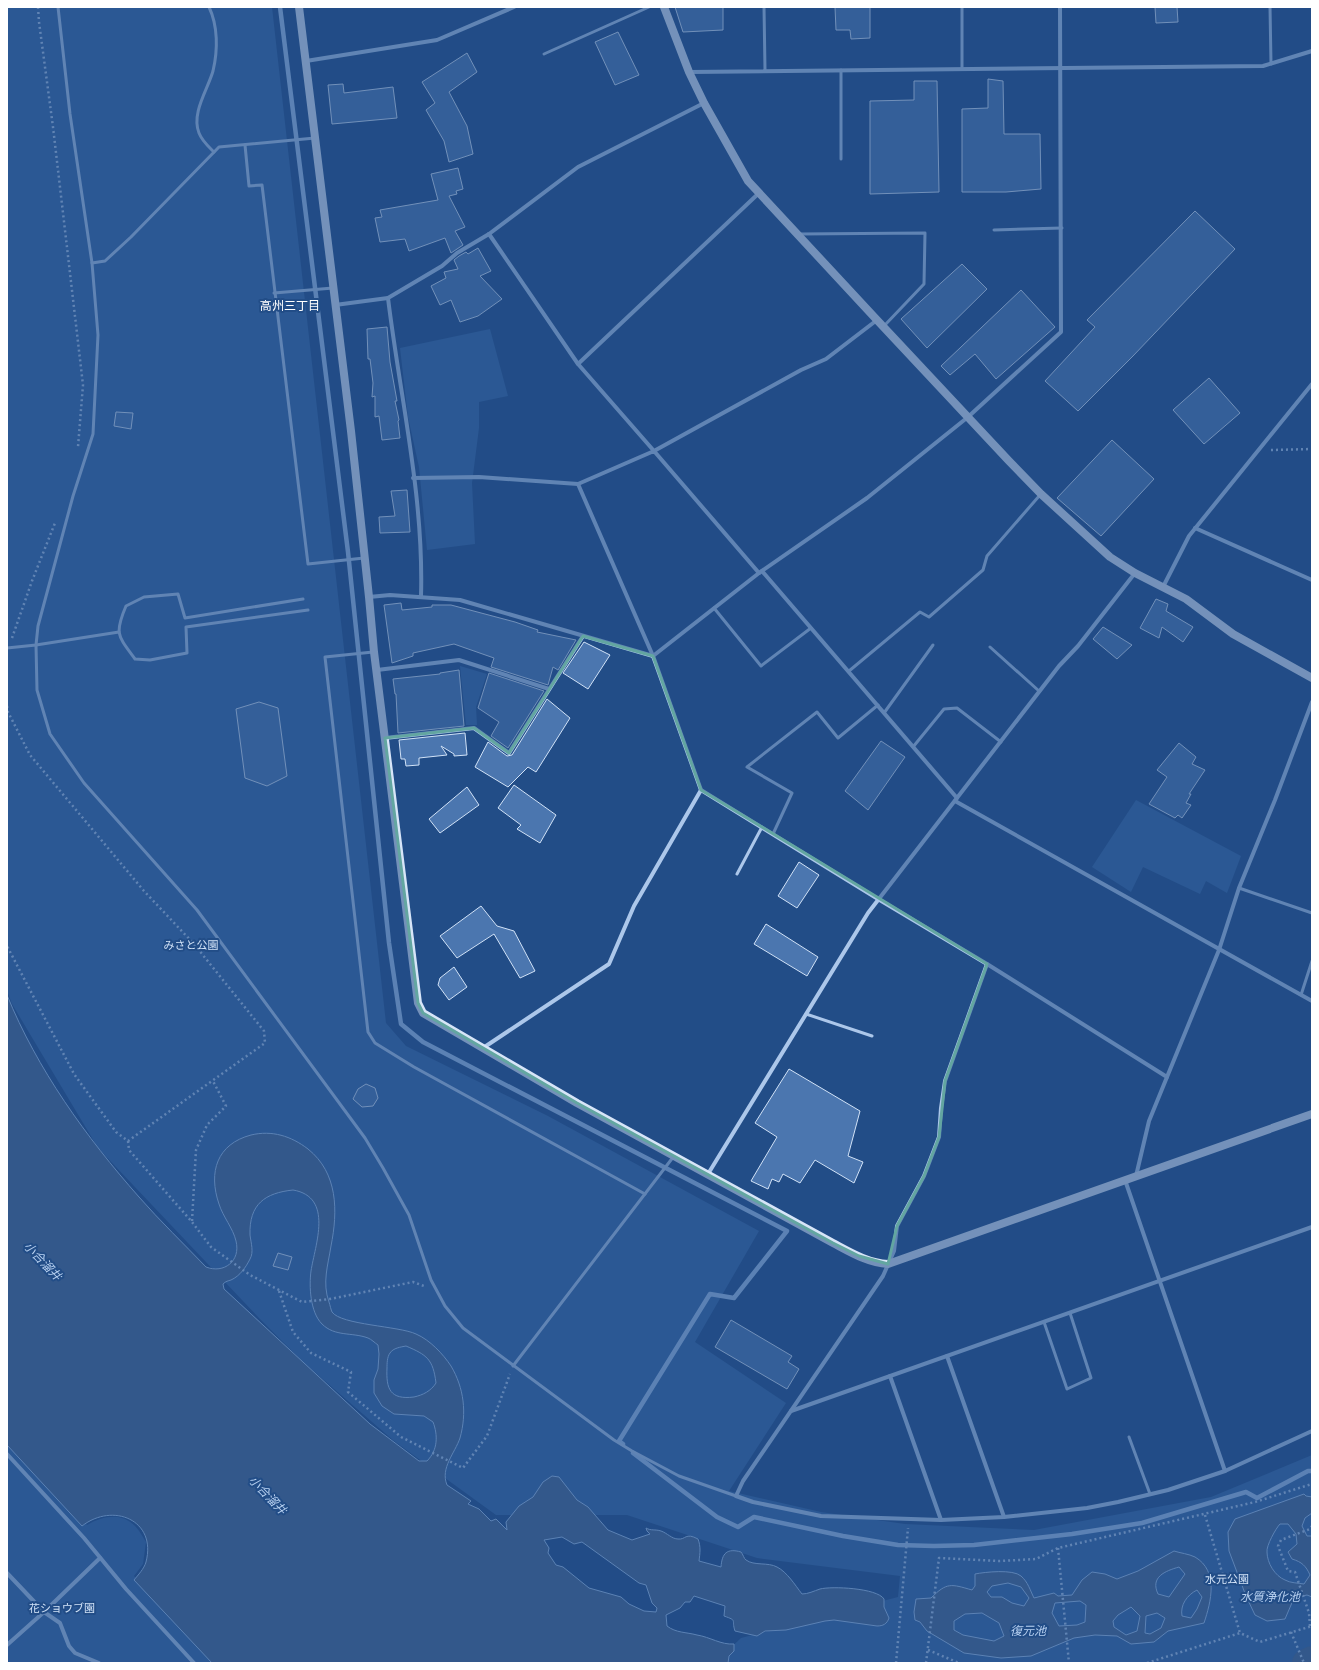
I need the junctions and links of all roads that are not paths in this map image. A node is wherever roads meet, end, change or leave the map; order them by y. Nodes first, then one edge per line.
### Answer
1 (58, 7) edge
2 (209, 7) edge
3 (299, 7) edge
4 (514, 7) edge
5 (649, 7) edge
6 (664, 7) edge
7 (764, 7) edge
8 (962, 7) edge
9 (1060, 7) edge
10 (1270, 7) edge
11 (1312, 51) edge
12 (544, 54) dead end
13 (306, 61) junction
14 (1271, 64) junction
15 (1060, 67) junction
16 (962, 69) junction
17 (765, 70) junction
18 (841, 70) junction
19 (689, 72) junction
20 (704, 103) junction
21 (315, 138) junction
22 (245, 145) junction
23 (214, 152) junction
24 (841, 159) dead end
25 (759, 193) junction
26 (1062, 228) junction
27 (994, 230) dead end
28 (489, 234) junction
29 (797, 234) junction
30 (92, 263) junction
31 (332, 288) junction
32 (274, 293) junction
33 (388, 298) junction
34 (334, 305) junction
35 (876, 320) junction
36 (883, 327) junction
37 (578, 364) junction
38 (1312, 384) edge
39 (968, 417) junction
40 (654, 450) junction
41 (413, 478) junction
42 (578, 484) junction
43 (1041, 494) junction
44 (1195, 528) junction
45 (365, 558) junction
46 (760, 572) junction
47 (1134, 573) junction
48 (1312, 580) edge
49 (1163, 587) junction
50 (421, 596) junction
51 (370, 597) junction
52 (303, 599) dead end
53 (714, 608) junction
54 (308, 610) dead end
55 (811, 628) junction
56 (119, 632) junction
57 (583, 636) junction
58 (36, 645) junction
59 (933, 645) dead end
60 (990, 647) dead end
61 (8, 648) edge
62 (374, 652) junction
63 (653, 656) junction
64 (376, 670) junction
65 (849, 671) junction
66 (1312, 678) edge
67 (550, 689) junction
68 (1039, 691) junction
69 (1312, 702) edge
70 (878, 705) junction
71 (884, 712) junction
72 (385, 738) junction
73 (1001, 742) junction
74 (913, 747) junction
75 (702, 790) junction
76 (956, 800) junction
77 (762, 827) junction
78 (773, 834) junction
79 (737, 874) dead end
80 (1239, 888) junction
81 (878, 899) junction
82 (1312, 913) edge
83 (1219, 950) junction
84 (1312, 961) edge
85 (987, 964) junction
86 (1301, 995) junction
87 (1312, 1002) edge
88 (806, 1014) junction
89 (872, 1036) dead end
90 (483, 1048) junction
91 (1167, 1077) junction
92 (1312, 1114) edge
93 (674, 1156) junction
94 (708, 1174) junction
95 (1136, 1176) junction
96 (1125, 1180) junction
97 (646, 1194) junction
98 (1312, 1226) edge
99 (888, 1264) junction
100 (1159, 1281) junction
101 (1070, 1313) junction
102 (1044, 1322) junction
103 (947, 1356) junction
104 (513, 1366) junction
105 (890, 1376) junction
106 (791, 1411) junction
107 (1312, 1431) edge
108 (1129, 1437) dead end
109 (7, 1454) edge
110 (1225, 1471) junction
111 (1150, 1494) junction
112 (736, 1496) junction
113 (1004, 1517) junction
114 (941, 1520) junction
115 (100, 1558) junction
116 (7, 1573) edge
117 (44, 1612) junction
118 (7, 1645) edge
119 (99, 1663) edge
120 (194, 1663) edge

1 - 30 lane
2 - 23 lane
3 - 13 street
4 - 13 street
5 - 12 lane
6 - 19 street
7 - 17 lane
8 - 16 lane
9 - 15 street
10 - 14 lane
11 - 14 street
13 - 21 street
14 - 15 street
15 - 16 street
15 - 26 street
16 - 18 street
17 - 18 street
17 - 19 street
18 - 24 lane
19 - 20 street
20 - 25 street
20 - 28 street
21 - 22 lane
21 - 31 street
22 - 23 lane
22 - 32 lane
23 - 30 lane
25 - 29 street
25 - 37 street
26 - 27 lane
26 - 39 street
28 - 33 street
28 - 37 street
29 - 35 street
29 - 36 lane
30 - 58 lane
31 - 32 lane
31 - 34 street
32 - 45 lane
33 - 34 street
33 - 41 street
34 - 45 street
35 - 36 street
35 - 40 street
36 - 39 street
37 - 40 street
38 - 44 street
39 - 43 street
39 - 46 street
40 - 42 street
40 - 46 street
41 - 42 street
41 - 50 street
42 - 63 street
43 - 47 street
43 - 65 lane
44 - 48 street
44 - 49 street
45 - 51 street
46 - 53 street
46 - 55 street
47 - 49 street
47 - 68 street
49 - 66 street
50 - 51 street
50 - 57 street
51 - 62 street
52 - 56 lane
53 - 55 lane
53 - 63 street
54 - 56 lane
55 - 65 street
56 - 58 lane
57 - 63 street
57 - 67 street
58 - 61 lane
58 - 104 lane
59 - 71 lane
60 - 68 lane
62 - 64 street
62 - 97 lane
63 - 75 street
64 - 67 street
64 - 72 street
65 - 70 street
67 - 72 street
68 - 73 street
69 - 80 street
70 - 71 street
70 - 78 lane
71 - 74 street
72 - 90 street
73 - 74 lane
73 - 76 street
74 - 76 street
75 - 77 street
75 - 90 street
76 - 81 street
76 - 83 street
77 - 78 street
77 - 79 lane
78 - 81 street
80 - 82 lane
80 - 83 street
81 - 85 street
81 - 88 street
83 - 86 street
83 - 91 street
84 - 86 lane
85 - 91 street
85 - 99 street
86 - 87 street
88 - 89 lane
88 - 94 street
90 - 93 street
91 - 95 street
92 - 95 street
93 - 94 street
93 - 97 lane
94 - 99 street
95 - 96 street
96 - 99 street
96 - 100 street
97 - 104 lane
98 - 100 street
99 - 106 street
100 - 101 street
100 - 110 street
101 - 102 street
101 - 102 lane
102 - 103 street
103 - 105 street
103 - 113 street
104 - 112 lane
105 - 106 street
105 - 114 street
106 - 112 street
107 - 110 street
108 - 111 lane
109 - 115 street
110 - 111 street
111 - 113 street
112 - 114 street
113 - 114 street
115 - 117 street
115 - 120 street
116 - 117 street
117 - 118 street
117 - 119 street

